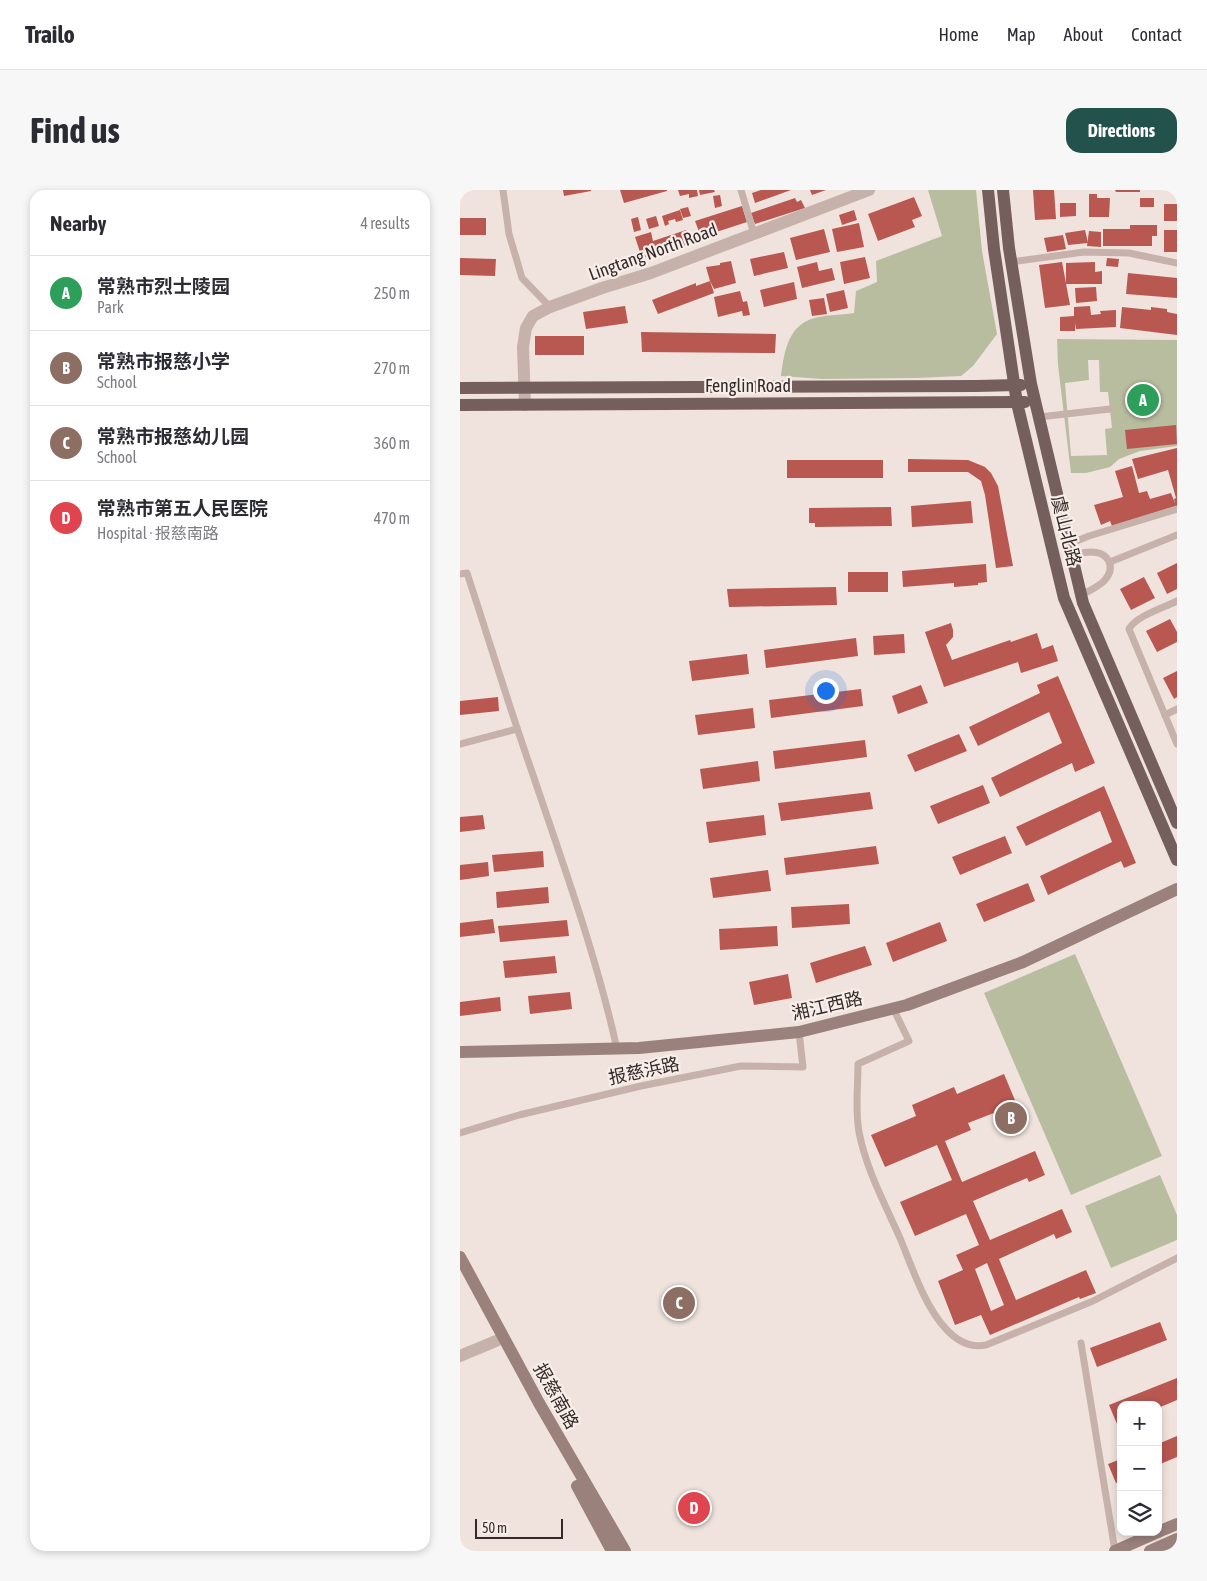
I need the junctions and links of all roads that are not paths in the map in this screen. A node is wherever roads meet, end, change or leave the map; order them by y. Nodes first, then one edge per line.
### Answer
1 (504, 190) edge
2 (741, 190) edge
3 (869, 190) edge
4 (988, 190) edge
5 (1003, 190) edge
6 (754, 234) junction
7 (1011, 262) junction
8 (1177, 263) edge
9 (550, 308) junction
10 (1031, 384) junction
11 (1014, 385) junction
12 (460, 388) edge
13 (524, 388) junction
14 (1035, 401) junction
15 (1016, 403) junction
16 (460, 405) edge
17 (525, 405) junction
18 (1110, 409) dead end
19 (1039, 418) junction
20 (1177, 509) edge
21 (1177, 535) edge
22 (1070, 549) junction
23 (1110, 562) junction
24 (460, 574) edge
25 (1081, 594) junction
26 (1177, 601) edge
27 (1177, 709) edge
28 (1165, 715) junction
29 (517, 729) junction
30 (460, 744) edge
31 (1177, 744) edge
32 (1177, 823) edge
33 (1177, 860) edge
34 (1177, 889) edge
35 (894, 1008) junction
36 (799, 1032) junction
37 (617, 1049) junction
38 (460, 1052) edge
39 (460, 1133) edge
40 (460, 1257) edge
41 (1177, 1258) edge
42 (460, 1274) edge
43 (496, 1341) junction
44 (1081, 1343) dead end
45 (460, 1356) edge
46 (1177, 1524) edge
47 (1162, 1530) edge
48 (1149, 1536) edge
49 (1177, 1539) edge
50 (612, 1551) edge
51 (625, 1551) edge
52 (1115, 1551) edge
53 (1150, 1551) edge

1 - 9 lane
2 - 6 lane
3 - 6 street, Lingtang North Road
4 - 11 main road, 虞山北路
5 - 7 main road, 虞山北路
6 - 9 street, Lingtang North Road
7 - 8 lane
7 - 10 main road, 虞山北路
9 - 13 street, Lingtang North Road
10 - 11 main road, Fenglin Road
10 - 14 main road, 虞山北路
11 - 13 main road, Fenglin Road
11 - 15 main road, 虞山北路
12 - 13 main road, Fenglin Road
13 - 17 street, Lingtang North Road
14 - 15 main road, Fenglin Road
14 - 19 main road, 虞山北路
15 - 17 main road, Fenglin Road
15 - 33 main road, 虞山北路
16 - 17 main road, Fenglin Road
18 - 19 lane
19 - 22 main road, 虞山北路
20 - 22 lane
21 - 23 lane
22 - 23 lane
22 - 25 main road, 虞山北路
23 - 25 lane
24 - 29 lane
25 - 32 main road, 虞山北路
26 - 28 lane
27 - 28 lane
28 - 31 lane
29 - 30 lane
29 - 37 lane
34 - 35 street, 湘江西路
35 - 36 street, 湘江西路
35 - 41 lane
36 - 37 street, 湘江西路
36 - 39 lane, 报慈浜路
37 - 38 street, 湘江西路
40 - 51 street, 报慈南路
42 - 43 street, 报慈南路
43 - 45 street
43 - 50 street, 报慈南路
44 - 52 lane
46 - 47 street
48 - 52 street
49 - 53 street

